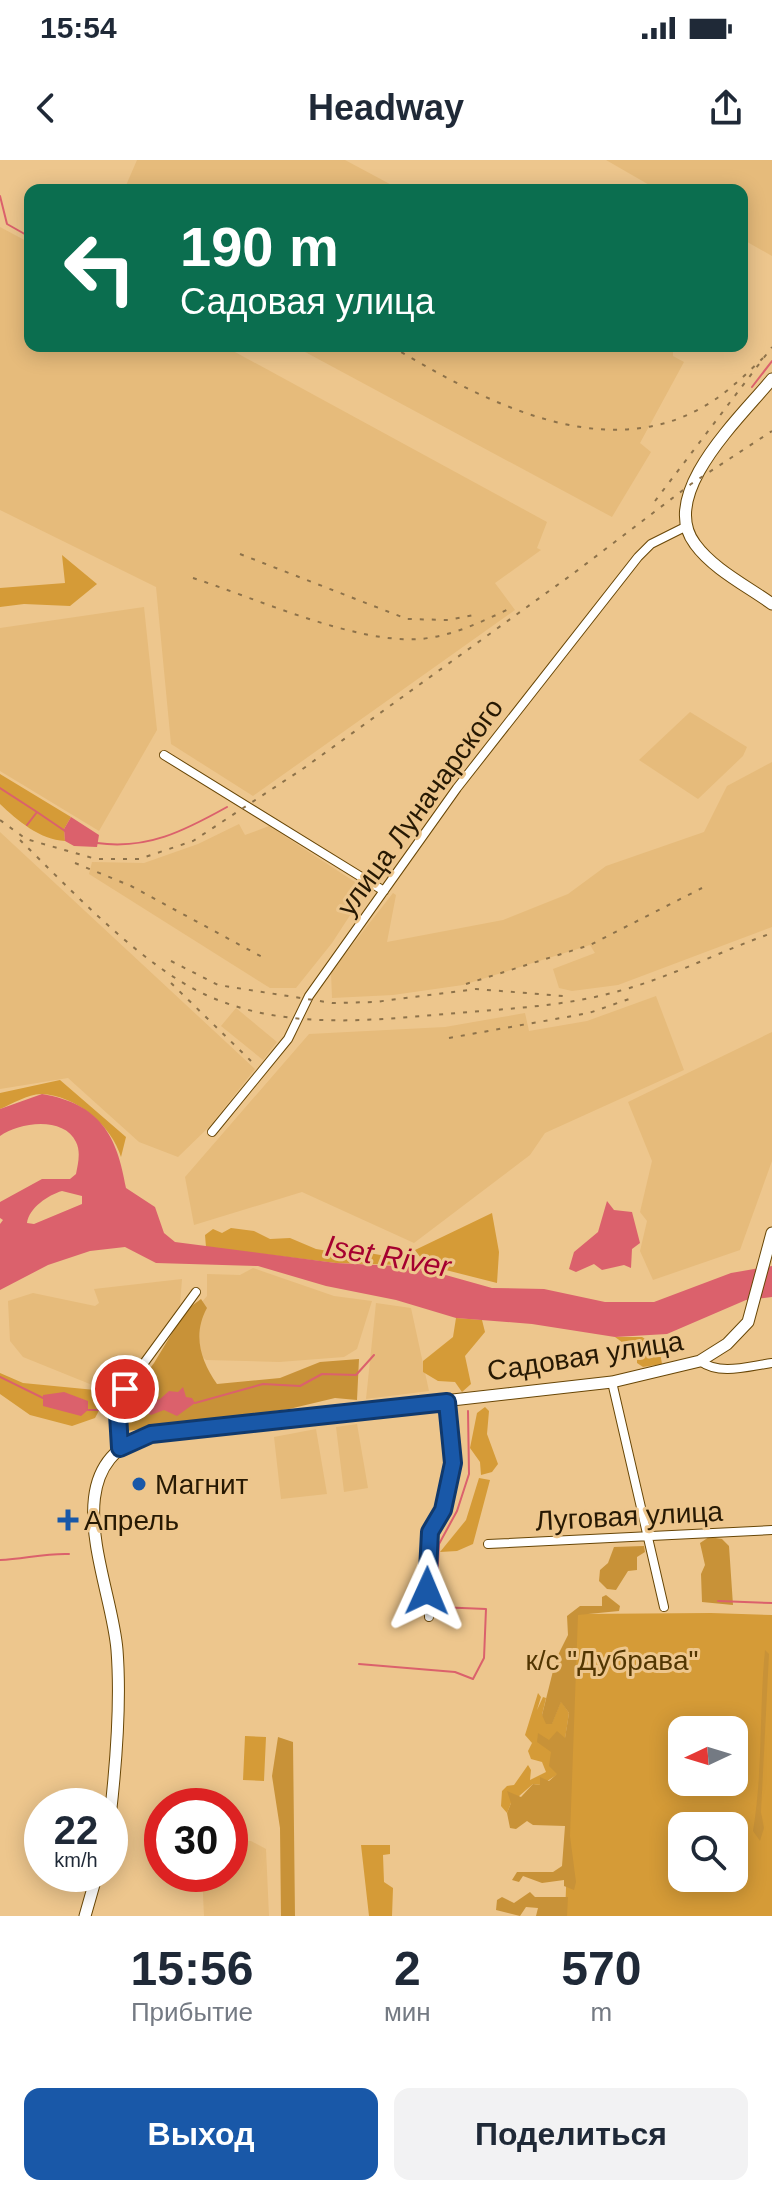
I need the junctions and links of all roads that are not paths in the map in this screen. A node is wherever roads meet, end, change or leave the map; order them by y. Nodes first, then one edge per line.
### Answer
1 (772, 379) edge
2 (685, 527) junction
3 (772, 604) edge
4 (164, 755) dead end
5 (384, 891) junction
6 (212, 1132) dead end
7 (772, 1233) edge
8 (196, 1292) dead end
9 (700, 1361) junction
10 (772, 1363) edge
11 (612, 1382) junction
12 (447, 1402) junction
13 (120, 1448) junction
14 (772, 1530) edge
15 (649, 1538) junction
16 (488, 1544) dead end
17 (664, 1607) dead end
18 (429, 1617) dead end
19 (111, 1788) edge
20 (92, 1892) edge
21 (85, 1916) edge

1 - 2 main road
2 - 3 main road
2 - 5 street, улица Луначарского
4 - 5 street
5 - 6 street, улица Луначарского
7 - 9 main road
8 - 13 street
9 - 10 street, Садовая улица
9 - 11 main road, Садовая улица
11 - 12 main road, Садовая улица
11 - 15 street
12 - 13 main road, Садовая улица
12 - 18 street
13 - 19 main road
14 - 15 street, Луговая улица
15 - 16 street, Луговая улица
15 - 17 street
20 - 21 main road

